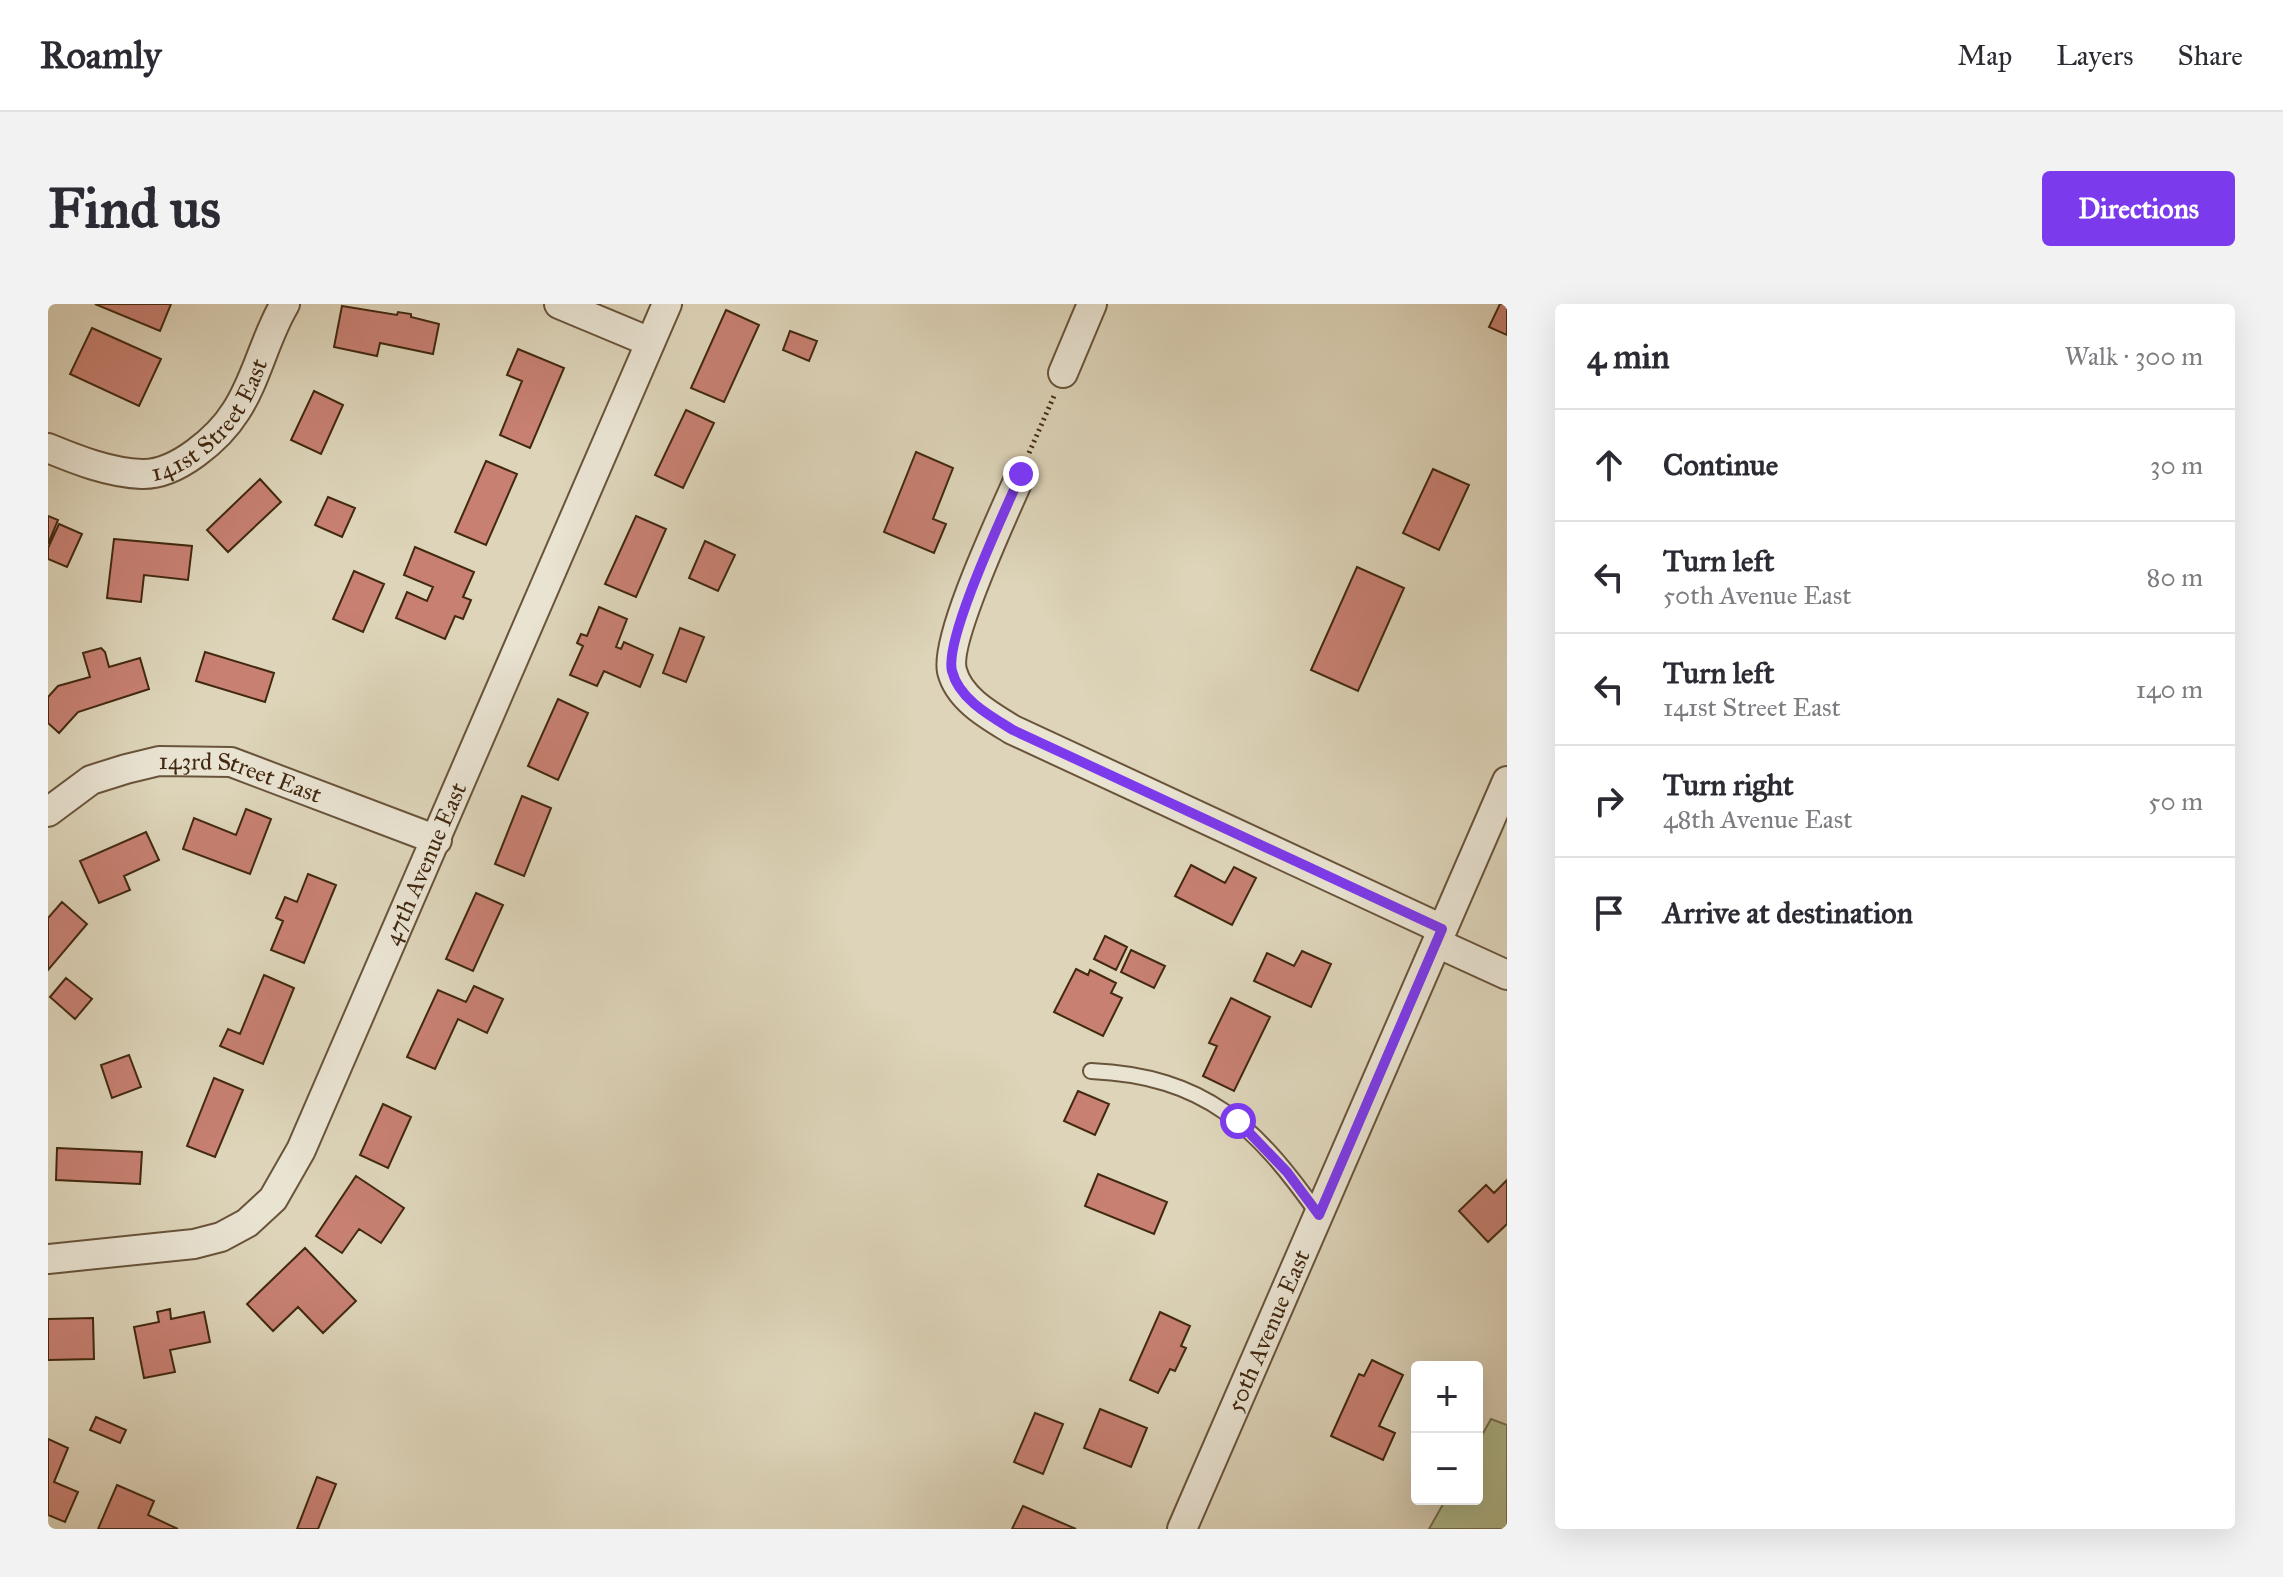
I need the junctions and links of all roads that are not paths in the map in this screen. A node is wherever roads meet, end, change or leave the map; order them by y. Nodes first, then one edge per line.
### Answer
1 (285, 304) edge
2 (559, 304) edge
3 (667, 304) edge
4 (1092, 304) edge
5 (650, 342) junction
6 (1063, 373) road end
7 (48, 448) edge
8 (1021, 474) road end
9 (1507, 781) edge
10 (48, 812) edge
11 (437, 840) junction
12 (1439, 936) junction
13 (1507, 975) edge
14 (1091, 1071) dead end
15 (1319, 1215) junction
16 (48, 1259) edge
17 (1182, 1529) edge

1 - 7 street, 141st Street East
2 - 5 street
3 - 5 street, 47th Avenue East
4 - 6 street
5 - 11 street, 47th Avenue East
8 - 12 street
9 - 12 street, 50th Avenue East
10 - 11 street, 143rd Street East
11 - 16 street, 47th Avenue East
12 - 13 street
12 - 15 street, 50th Avenue East
14 - 15 lane
15 - 17 street, 50th Avenue East

